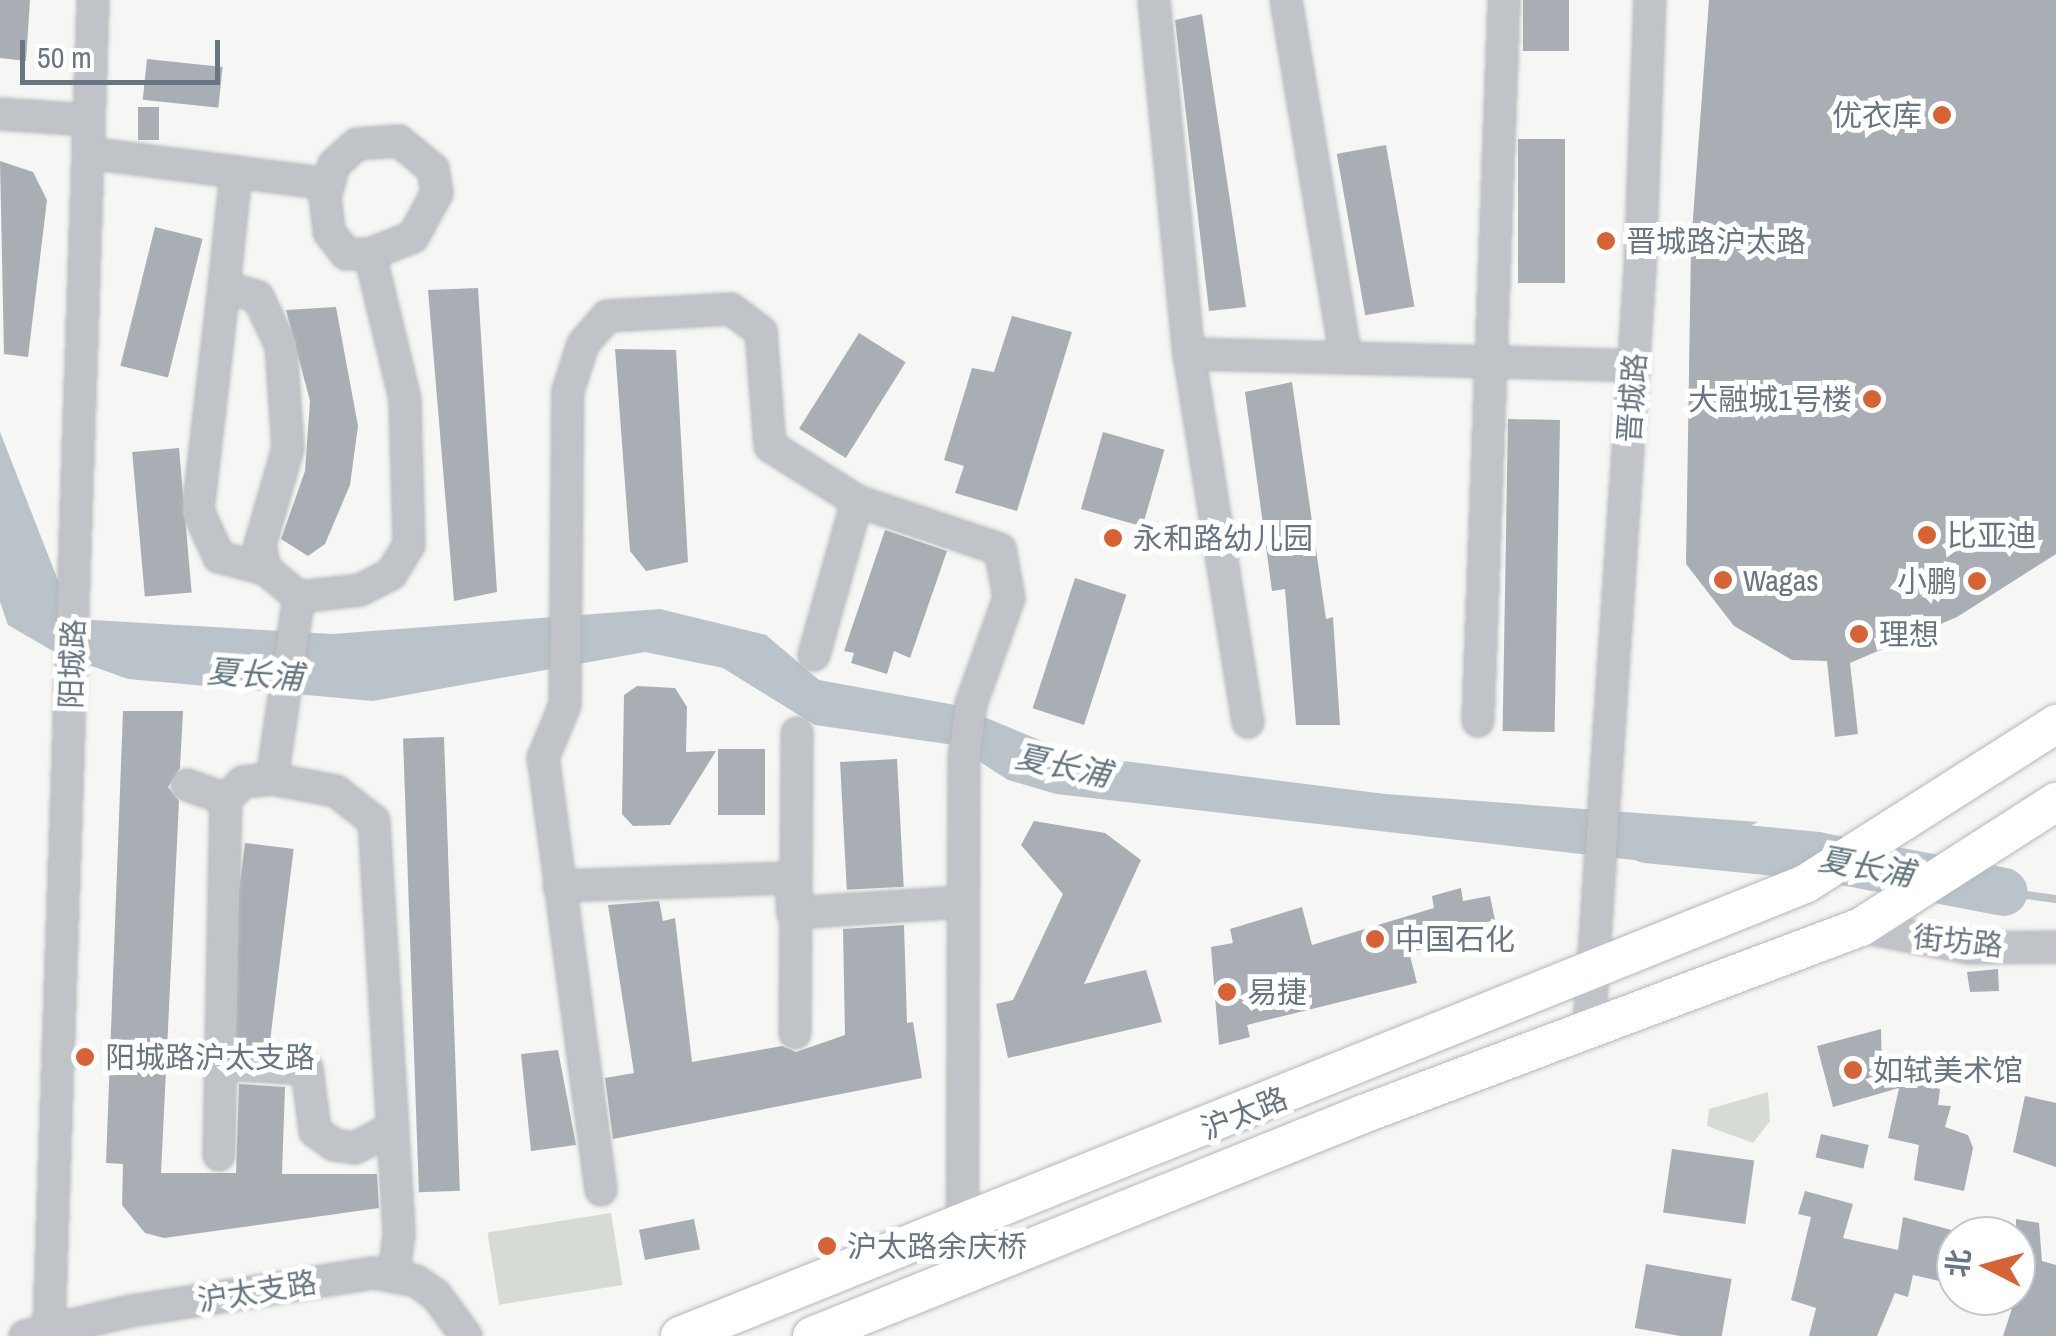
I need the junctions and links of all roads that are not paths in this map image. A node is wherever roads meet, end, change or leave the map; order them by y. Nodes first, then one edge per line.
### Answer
1 (93, 0) edge
2 (1154, 0) edge
3 (1286, 0) edge
4 (1504, 0) edge
5 (1650, 0) edge
6 (0, 114) edge
7 (89, 120) junction
8 (88, 153) junction
9 (236, 172) junction
10 (329, 184) junction
11 (370, 254) junction
12 (224, 287) junction
13 (1189, 354) junction
14 (1346, 358) junction
15 (1497, 363) junction
16 (1634, 366) junction
17 (857, 501) junction
18 (265, 570) junction
19 (298, 608) junction
20 (814, 655) dead end
21 (1478, 721) dead end
22 (1248, 722) dead end
23 (2056, 724) edge
24 (797, 733) dead end
25 (272, 779) junction
26 (188, 784) dead end
27 (226, 799) junction
28 (2056, 802) edge
29 (791, 878) junction
30 (559, 886) junction
31 (964, 902) junction
32 (793, 914) junction
33 (1862, 927) junction
34 (2056, 947) edge
35 (1598, 970) junction
36 (1588, 1029) junction
37 (796, 1033) dead end
38 (221, 1064) junction
39 (389, 1130) junction
40 (219, 1155) dead end
41 (601, 1190) dead end
42 (962, 1226) junction
43 (394, 1274) junction
44 (37, 1332) edge
45 (466, 1336) edge
46 (680, 1336) edge
47 (812, 1336) edge

1 - 7 street, 阳城路
2 - 13 street
3 - 14 street
4 - 15 street
5 - 16 street, 晋城路
6 - 7 street
7 - 8 street, 阳城路
8 - 9 street
8 - 44 street, 阳城路
9 - 10 street
9 - 12 street
10 - 11 street
10 - 11 street
11 - 19 street
12 - 18 street
12 - 18 street
13 - 14 street
13 - 22 street
14 - 15 street
15 - 16 street
15 - 21 street
16 - 35 street, 晋城路
17 - 20 street
17 - 30 street
17 - 31 street
18 - 19 street
19 - 25 street
23 - 35 main road, 沪太路
24 - 29 street
25 - 27 street
25 - 39 street
26 - 27 street
27 - 38 street
28 - 33 main road, 沪太路
29 - 30 street
29 - 32 street
30 - 41 street
31 - 32 street
31 - 42 street
32 - 37 street
33 - 34 street, 街坊路
33 - 36 main road, 沪太路
35 - 36 street
35 - 42 main road, 沪太路
36 - 47 main road, 沪太路
38 - 39 street
38 - 40 street
39 - 43 street
42 - 46 main road, 沪太路
43 - 44 street, 沪太支路
43 - 45 street

